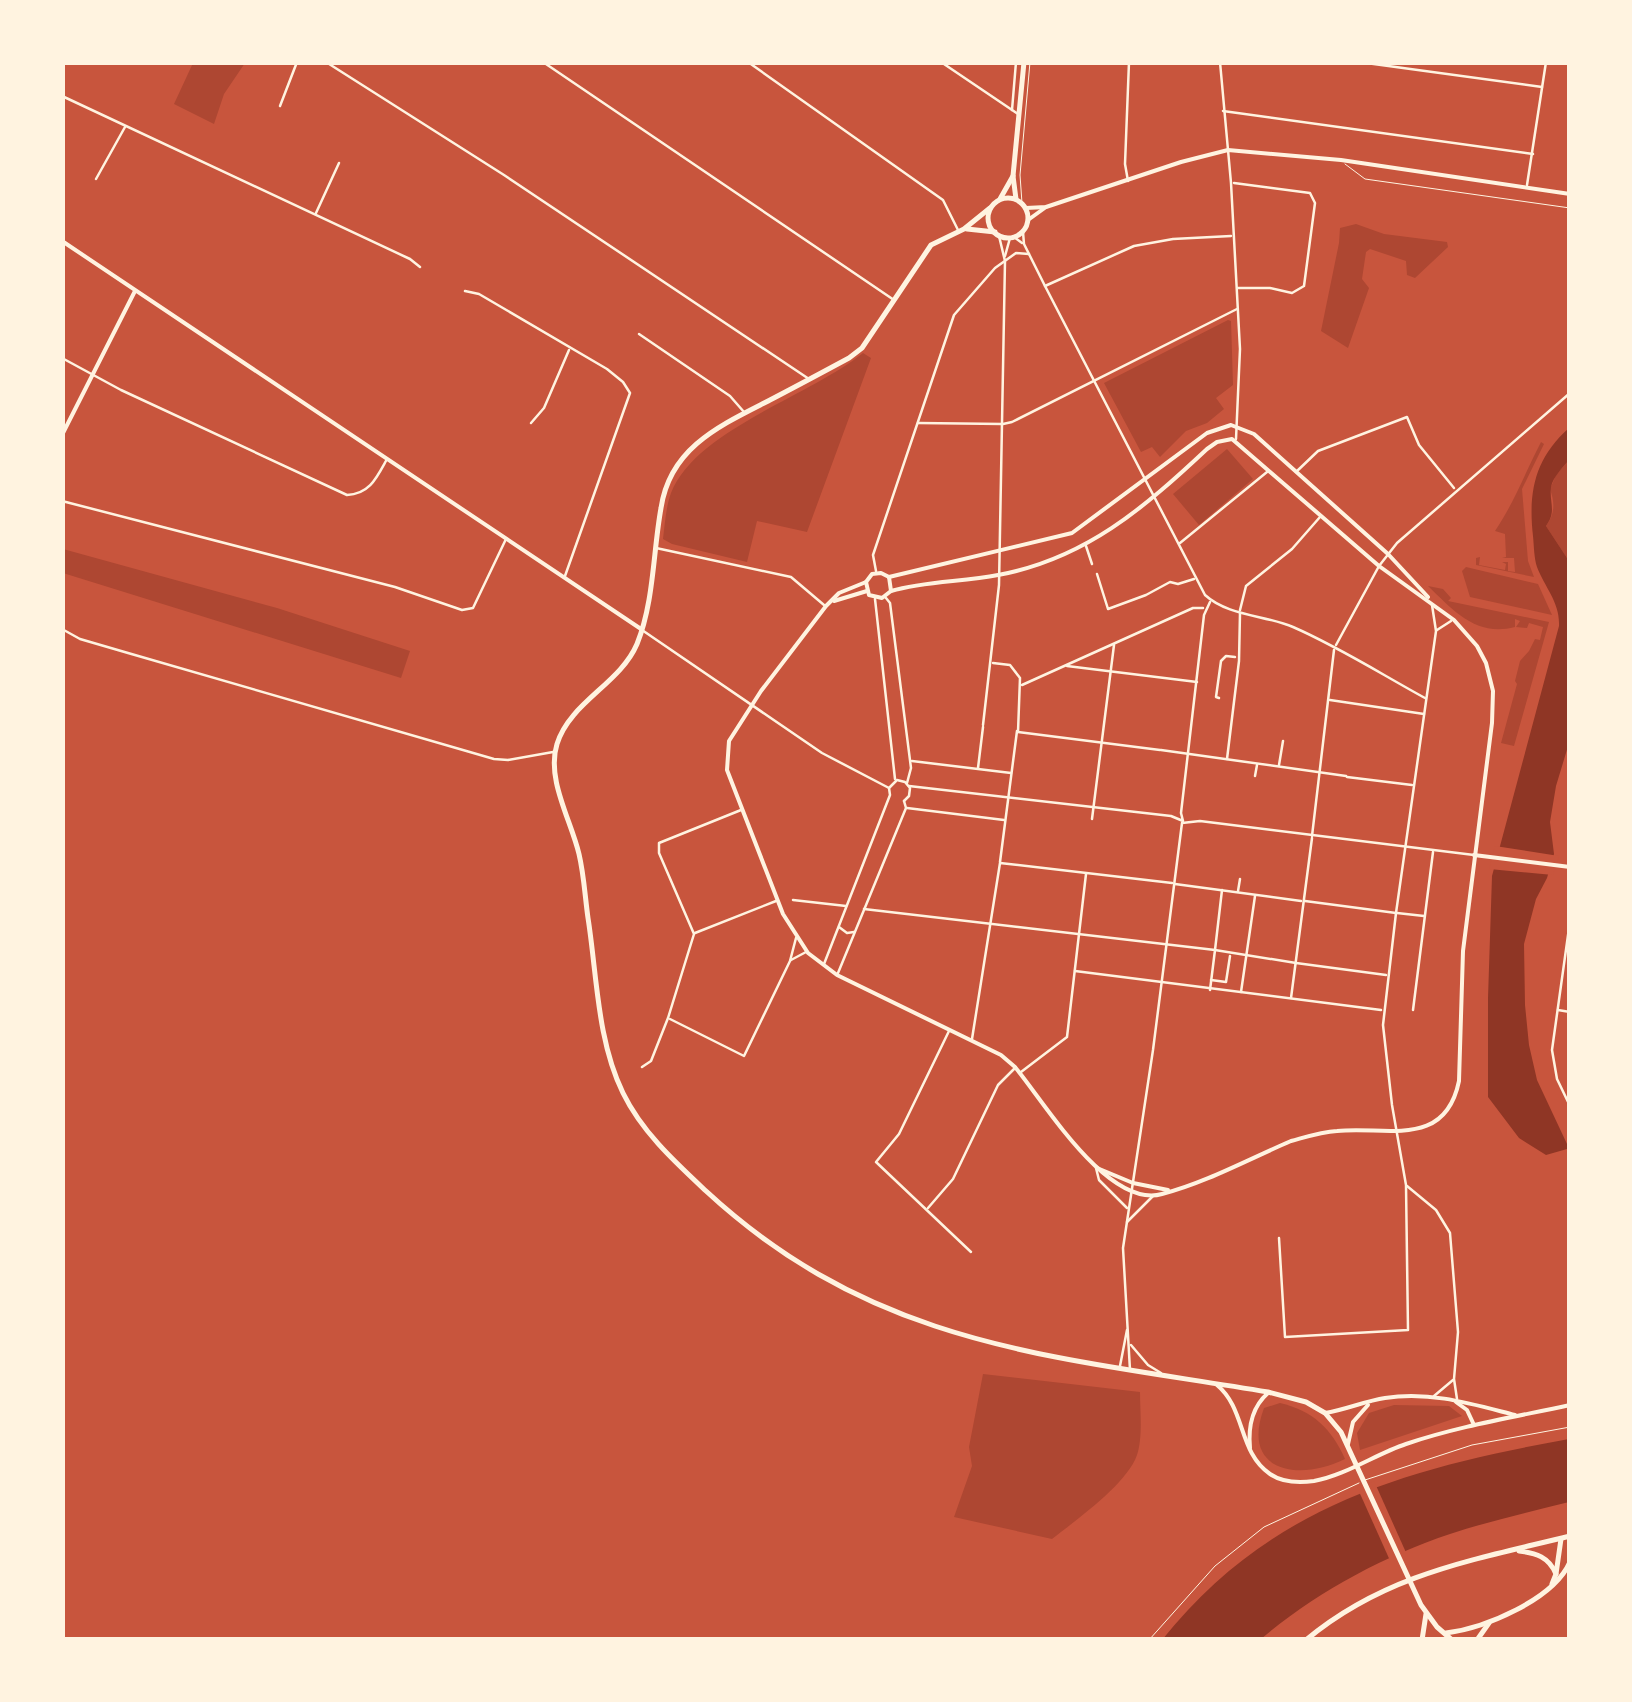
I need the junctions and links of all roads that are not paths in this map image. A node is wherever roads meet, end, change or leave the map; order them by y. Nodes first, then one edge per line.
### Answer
1 (297, 62) edge
2 (326, 62) edge
3 (543, 62) edge
4 (748, 62) edge
5 (941, 62) edge
6 (1016, 62) edge
7 (1027, 62) edge
8 (1129, 62) edge
9 (1220, 62) edge
10 (1358, 62) edge
11 (1546, 62) edge
12 (1542, 88) junction
13 (62, 96) edge
14 (280, 106) dead end
15 (1223, 110) junction
16 (1016, 113) junction
17 (125, 126) junction
18 (1228, 150) junction
19 (1533, 154) junction
20 (1340, 160) junction
21 (339, 163) dead end
22 (1013, 176) junction
23 (96, 178) dead end
24 (1128, 181) junction
25 (1232, 183) junction
26 (1527, 187) junction
27 (1570, 194) edge
28 (999, 200) junction
29 (1021, 203) junction
30 (990, 208) junction
31 (1046, 208) junction
32 (1570, 208) edge
33 (315, 214) junction
34 (1028, 220) junction
35 (961, 230) junction
36 (1022, 232) junction
37 (997, 234) junction
38 (1233, 236) junction
39 (1012, 237) junction
40 (62, 241) edge
41 (1024, 244) junction
42 (1029, 254) junction
43 (1004, 260) junction
44 (420, 267) dead end
45 (1045, 286) junction
46 (1236, 288) junction
47 (136, 291) junction
48 (465, 291) dead end
49 (896, 301) junction
50 (1238, 309) junction
51 (639, 334) dead end
52 (570, 348) junction
53 (62, 358) edge
54 (92, 376) junction
55 (810, 380) junction
56 (1093, 380) junction
57 (1570, 393) edge
58 (745, 413) junction
59 (531, 423) dead end
60 (916, 423) junction
61 (1003, 424) junction
62 (1238, 426) junction
63 (62, 436) edge
64 (1236, 439) junction
65 (388, 458) junction
66 (1268, 470) junction
67 (1296, 472) junction
68 (1146, 478) junction
69 (1455, 489) junction
70 (1155, 496) junction
71 (62, 501) edge
72 (1320, 517) junction
73 (507, 538) junction
74 (1178, 544) junction
75 (1086, 545) junction
76 (656, 548) junction
77 (1000, 549) junction
78 (1388, 554) junction
79 (1092, 564) dead end
80 (1379, 566) junction
81 (876, 573) junction
82 (1097, 574) dead end
83 (999, 575) junction
84 (564, 578) junction
85 (889, 578) junction
86 (1195, 578) junction
87 (866, 582) junction
88 (867, 591) junction
89 (890, 591) junction
90 (885, 597) junction
91 (876, 598) junction
92 (1211, 601) junction
93 (1431, 602) junction
94 (826, 606) junction
95 (1206, 609) junction
96 (1240, 612) junction
97 (1454, 620) junction
98 (62, 629) edge
99 (641, 629) junction
100 (1436, 631) junction
101 (1115, 643) junction
102 (1334, 648) junction
103 (1237, 657) junction
104 (991, 662) junction
105 (1066, 666) junction
106 (1111, 672) junction
107 (1199, 680) junction
108 (1022, 685) junction
109 (1219, 698) dead end
110 (1426, 699) junction
111 (1328, 700) junction
112 (751, 704) junction
113 (1424, 714) junction
114 (1017, 731) junction
115 (1283, 740) dead end
116 (1102, 742) junction
117 (554, 752) junction
118 (1188, 753) junction
119 (910, 760) junction
120 (1227, 760) junction
121 (1257, 764) junction
122 (1279, 766) junction
123 (978, 768) junction
124 (1319, 772) junction
125 (1012, 773) junction
126 (1255, 776) dead end
127 (896, 781) junction
128 (908, 784) junction
129 (1414, 785) junction
130 (889, 788) junction
131 (890, 795) junction
132 (1008, 796) junction
133 (904, 801) junction
134 (1094, 807) junction
135 (906, 808) junction
136 (742, 809) junction
137 (1092, 819) dead end
138 (1005, 820) junction
139 (1184, 821) junction
140 (1312, 836) junction
141 (1405, 848) junction
142 (1433, 852) junction
143 (1474, 855) junction
144 (1000, 863) junction
145 (1570, 867) edge
146 (1086, 873) junction
147 (1240, 879) dead end
148 (1174, 884) junction
149 (1222, 890) junction
150 (1238, 892) junction
151 (1255, 894) junction
152 (778, 900) junction
153 (792, 900) dead end
154 (1304, 901) junction
155 (846, 906) junction
156 (864, 909) junction
157 (1396, 913) junction
158 (1424, 916) junction
159 (1570, 921) edge
160 (991, 923) junction
161 (838, 926) junction
162 (855, 932) junction
163 (1080, 933) junction
164 (694, 934) junction
165 (1568, 935) edge
166 (796, 938) junction
167 (1166, 943) junction
168 (1216, 950) junction
169 (807, 952) junction
170 (1230, 955) junction
171 (1246, 957) junction
172 (790, 961) junction
173 (1296, 964) junction
174 (823, 966) junction
175 (1076, 972) junction
176 (837, 975) junction
177 (1388, 976) junction
178 (1211, 980) junction
179 (1160, 983) junction
180 (1210, 990) junction
181 (1241, 992) junction
182 (1291, 998) junction
183 (1384, 1010) junction
184 (1413, 1010) dead end
185 (1556, 1010) junction
186 (1570, 1012) edge
187 (668, 1018) junction
188 (950, 1029) junction
189 (971, 1040) junction
190 (642, 1066) dead end
191 (1017, 1070) junction
192 (1570, 1106) edge
193 (1396, 1131) junction
194 (1096, 1168) junction
195 (1132, 1182) junction
196 (1406, 1185) junction
197 (1131, 1190) junction
198 (1168, 1190) junction
199 (1156, 1194) junction
200 (926, 1210) junction
201 (1128, 1210) junction
202 (1126, 1223) junction
203 (1279, 1238) dead end
204 (971, 1252) dead end
205 (1127, 1329) junction
206 (1130, 1343) junction
207 (1119, 1370) junction
208 (1130, 1371) junction
209 (1172, 1378) junction
210 (1454, 1379) junction
211 (1217, 1385) junction
212 (1268, 1392) junction
213 (1434, 1396) junction
214 (1450, 1398) junction
215 (1372, 1400) junction
216 (1458, 1400) junction
217 (1570, 1405) edge
218 (1325, 1414) junction
219 (1517, 1416) junction
220 (1474, 1425) junction
221 (1570, 1426) edge
222 (1349, 1445) junction
223 (1251, 1452) junction
224 (1570, 1536) edge
225 (1561, 1538) junction
226 (1510, 1550) junction
227 (1570, 1562) edge
228 (1556, 1574) junction
229 (1548, 1590) junction
230 (1426, 1611) junction
231 (1495, 1618) junction
232 (1443, 1632) junction
233 (1149, 1640) edge
234 (1306, 1640) edge
235 (1422, 1640) edge
236 (1452, 1640) edge
237 (1477, 1640) edge

1 - 14 street
2 - 55 street
3 - 49 street
4 - 35 street
5 - 16 street
6 - 16 street
7 - 16 main road
7 - 29 lane
8 - 24 street
9 - 15 street
10 - 12 street
11 - 12 street
12 - 19 street
13 - 17 street
15 - 18 street
15 - 19 street
16 - 22 main road
17 - 23 street
17 - 33 street
18 - 20 street
18 - 24 street
18 - 25 street
19 - 26 street
20 - 26 street
20 - 32 lane
21 - 33 street
22 - 28 main road
22 - 29 main road
24 - 31 street
25 - 38 street
25 - 46 street
26 - 27 street
28 - 29 main road
28 - 30 main road
29 - 31 street
29 - 34 main road
30 - 35 main road
30 - 37 main road
31 - 34 street
33 - 44 street
34 - 36 main road
35 - 37 main road
35 - 49 main road
36 - 39 main road
36 - 41 street
37 - 39 main road
37 - 43 street
38 - 45 street
38 - 46 street
39 - 41 street
39 - 43 street
40 - 47 street
41 - 42 street
42 - 43 street
42 - 45 street
43 - 60 street
43 - 61 street
45 - 56 street
46 - 50 street
47 - 54 street
47 - 65 street
48 - 52 street
49 - 55 main road
50 - 56 street
50 - 62 street
51 - 58 street
52 - 59 street
52 - 84 street
53 - 54 street
54 - 63 street
54 - 65 street
55 - 58 main road
56 - 61 street
56 - 68 street
57 - 69 street
58 - 76 main road
60 - 61 street
60 - 81 street
61 - 77 street
62 - 64 street
62 - 67 street
62 - 68 street
64 - 66 street
64 - 70 street
65 - 73 street
66 - 72 street
66 - 74 street
67 - 69 street
67 - 78 street
68 - 70 street
68 - 77 street
69 - 78 street
70 - 74 street
70 - 75 street
71 - 73 street
72 - 80 street
72 - 96 street
73 - 84 street
74 - 86 street
75 - 79 street
75 - 83 street
76 - 94 street
76 - 99 main road
77 - 83 street
77 - 85 street
78 - 80 street
78 - 93 street
80 - 93 street
80 - 102 street
81 - 85 street
81 - 87 street
82 - 86 street
83 - 89 street
83 - 104 street
84 - 99 street
85 - 89 street
86 - 92 street
87 - 88 street
87 - 94 street
88 - 91 street
88 - 94 street
89 - 90 street
90 - 91 street
90 - 119 street
91 - 127 street
92 - 95 street
92 - 96 street
93 - 97 street
93 - 100 street
94 - 112 street
95 - 101 street
95 - 107 street
96 - 102 street
96 - 103 street
97 - 100 street
97 - 143 street
98 - 117 street
99 - 112 street
99 - 117 main road
100 - 110 street
101 - 105 street
101 - 106 street
102 - 110 street
102 - 111 street
103 - 109 street
103 - 120 street
104 - 108 street
104 - 123 street
105 - 106 street
105 - 108 street
106 - 107 street
106 - 116 street
107 - 118 street
108 - 114 street
110 - 113 street
111 - 113 street
111 - 124 street
112 - 130 street
112 - 136 street
113 - 129 street
114 - 116 street
114 - 125 street
115 - 122 street
116 - 118 street
116 - 134 street
117 - 207 main road
118 - 120 street
118 - 139 street
119 - 123 street
119 - 128 street
120 - 121 street
121 - 122 street
121 - 126 street
122 - 124 street
123 - 125 street
124 - 129 street
124 - 140 street
125 - 132 street
127 - 128 street
127 - 130 street
128 - 132 street
128 - 133 street
129 - 141 street
130 - 131 street
131 - 133 street
131 - 155 street
132 - 134 street
132 - 138 street
133 - 135 street
134 - 137 street
134 - 139 street
135 - 138 street
135 - 156 street
136 - 152 street
136 - 164 street
138 - 144 street
139 - 140 street
139 - 148 street
140 - 141 street
140 - 154 street
141 - 142 street
141 - 157 street
142 - 143 street
142 - 158 street
143 - 145 street
143 - 193 street
144 - 146 street
144 - 160 street
146 - 148 street
146 - 163 street
147 - 150 street
148 - 149 street
148 - 167 street
149 - 150 street
149 - 168 street
150 - 151 street
151 - 154 street
151 - 171 street
152 - 164 street
152 - 166 street
153 - 155 street
154 - 157 street
154 - 173 street
155 - 161 street
156 - 160 street
156 - 162 street
157 - 158 street
157 - 177 street
158 - 184 street
159 - 165 street
160 - 163 street
160 - 189 street
161 - 162 street
161 - 174 street
162 - 176 street
163 - 167 street
163 - 175 street
164 - 187 street
165 - 185 street
166 - 169 street
166 - 172 street
167 - 168 street
167 - 179 street
168 - 170 street
168 - 178 street
169 - 172 street
169 - 174 street
170 - 171 street
170 - 178 street
171 - 173 street
171 - 181 street
172 - 187 street
173 - 177 street
173 - 182 street
174 - 176 street
175 - 179 street
175 - 191 street
176 - 188 street
177 - 183 street
178 - 180 street
179 - 180 street
179 - 195 street
180 - 181 street
181 - 182 street
182 - 183 street
183 - 193 street
185 - 186 street
185 - 192 street
187 - 190 street
188 - 189 street
188 - 200 street
189 - 191 street
191 - 194 street
191 - 200 street
193 - 196 street
193 - 198 street
194 - 195 street
194 - 197 street
194 - 201 street
195 - 197 street
195 - 198 street
196 - 203 street
196 - 210 street
197 - 199 street
197 - 201 street
198 - 199 street
199 - 202 street
200 - 204 street
201 - 202 street
202 - 205 street
205 - 206 street
205 - 207 street
206 - 208 street
206 - 209 street
207 - 208 main road
208 - 209 main road
209 - 211 main road
210 - 213 street
210 - 216 street
211 - 212 main road
211 - 223 street
212 - 218 main road
212 - 223 street
213 - 214 street
213 - 215 street
214 - 216 street
214 - 220 street
215 - 218 street
215 - 222 street
216 - 219 street
217 - 219 street
218 - 222 main road
219 - 220 street
220 - 223 street
221 - 233 lane
222 - 230 main road
224 - 225 main road
225 - 226 main road
225 - 228 main road
226 - 228 main road
226 - 234 main road
227 - 229 main road
228 - 229 main road
229 - 231 main road
230 - 232 main road
230 - 235 main road
231 - 232 main road
231 - 237 main road
232 - 236 main road

